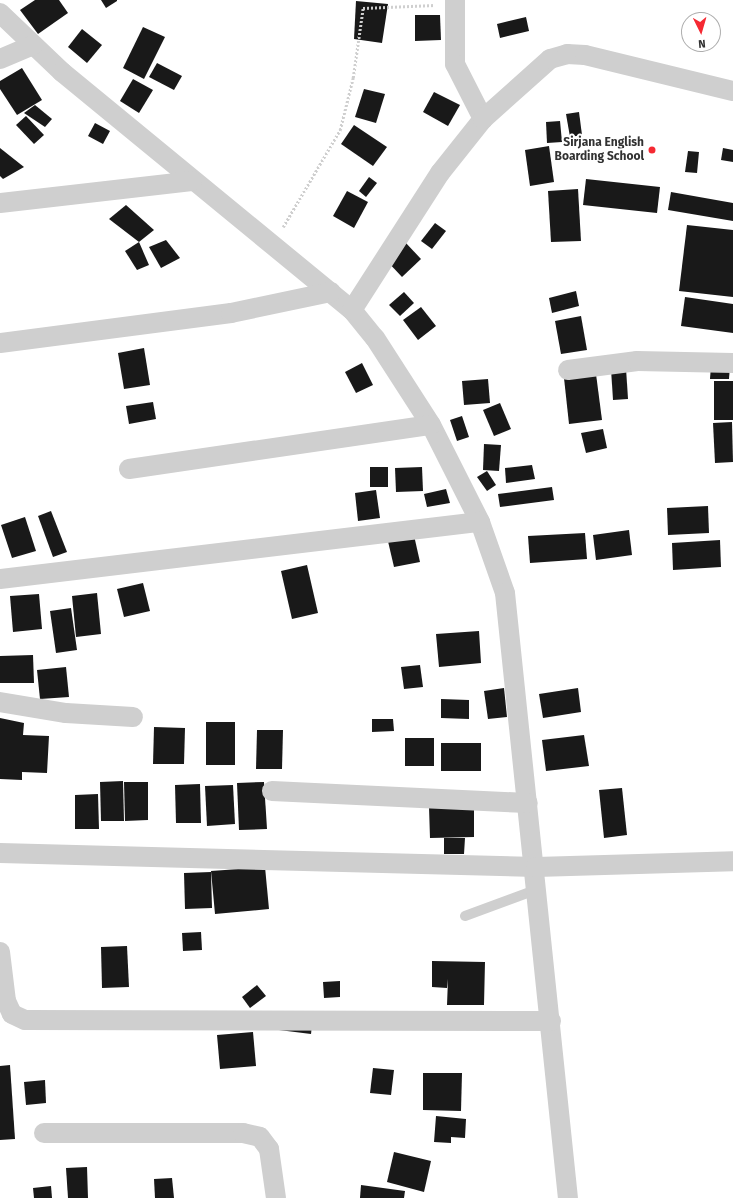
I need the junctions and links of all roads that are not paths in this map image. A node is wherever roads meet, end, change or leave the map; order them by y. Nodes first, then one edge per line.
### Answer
1 (455, 2) edge
2 (0, 13) edge
3 (33, 45) junction
4 (0, 59) edge
5 (733, 91) edge
6 (483, 119) junction
7 (192, 181) junction
8 (0, 203) edge
9 (331, 292) junction
10 (352, 310) junction
11 (0, 342) edge
12 (733, 363) edge
13 (568, 370) dead end
14 (430, 425) junction
15 (129, 469) dead end
16 (480, 522) junction
17 (0, 578) edge
18 (0, 702) edge
19 (133, 717) dead end
20 (272, 791) dead end
21 (528, 803) junction
22 (0, 853) edge
23 (733, 860) edge
24 (536, 867) junction
25 (538, 889) junction
26 (465, 916) dead end
27 (0, 952) edge
28 (551, 1021) junction
29 (44, 1133) dead end
30 (276, 1198) edge
31 (568, 1198) edge

1 - 6 street
2 - 3 street
3 - 4 street
3 - 7 street
5 - 6 street
6 - 10 street
7 - 8 street
7 - 9 street
9 - 10 street
9 - 11 street
10 - 14 street
12 - 13 street
14 - 15 street
14 - 16 street
16 - 17 street
16 - 21 street
18 - 19 street
20 - 21 street
21 - 24 street
22 - 24 street
23 - 24 street
24 - 25 street
25 - 26 lane
25 - 28 street
27 - 28 street
28 - 31 street
29 - 30 street

